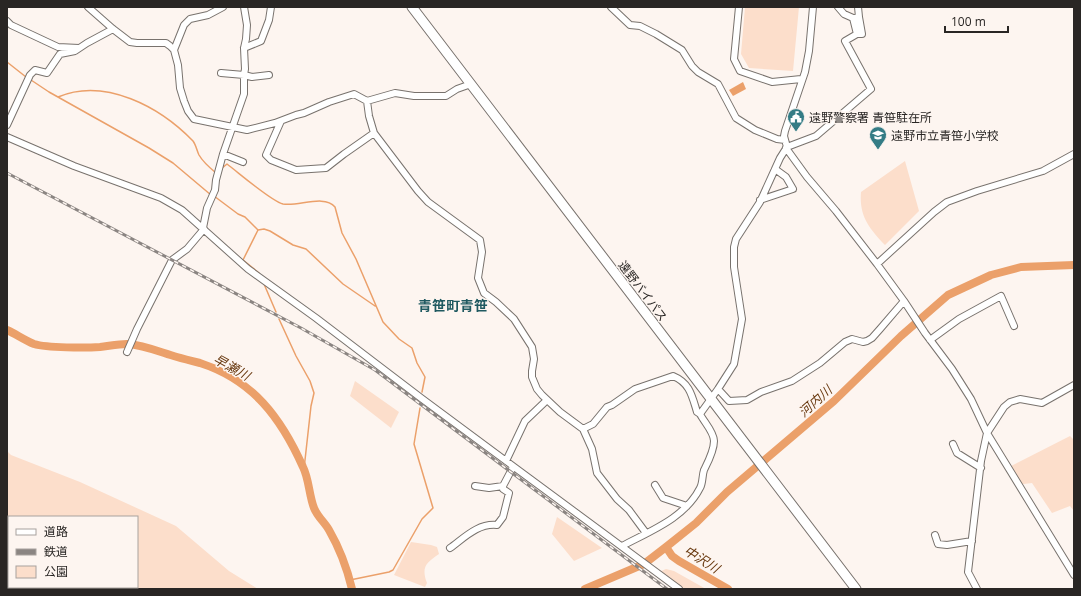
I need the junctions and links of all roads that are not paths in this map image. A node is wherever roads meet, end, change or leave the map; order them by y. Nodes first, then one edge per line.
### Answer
1 (88, 7) edge
2 (222, 7) edge
3 (244, 7) edge
4 (271, 7) edge
5 (406, 7) edge
6 (412, 7) edge
7 (611, 7) edge
8 (739, 7) edge
9 (813, 7) edge
10 (838, 7) edge
11 (858, 7) edge
12 (856, 18) junction
13 (7, 21) edge
14 (113, 29) junction
15 (79, 48) junction
16 (244, 48) junction
17 (174, 50) junction
18 (221, 73) dead end
19 (244, 75) junction
20 (269, 75) dead end
21 (802, 79) junction
22 (468, 85) junction
23 (368, 101) junction
24 (281, 121) junction
25 (7, 125) edge
26 (232, 126) junction
27 (374, 133) junction
28 (7, 137) edge
29 (786, 145) junction
30 (223, 154) junction
31 (1074, 154) edge
32 (243, 162) dead end
33 (775, 169) junction
34 (760, 200) junction
35 (203, 228) junction
36 (877, 264) junction
37 (905, 303) junction
38 (1014, 326) dead end
39 (930, 340) junction
40 (127, 352) dead end
41 (1074, 385) edge
42 (718, 389) junction
43 (547, 400) junction
44 (709, 401) junction
45 (700, 414) junction
46 (583, 428) junction
47 (987, 433) junction
48 (953, 444) dead end
49 (506, 461) junction
50 (514, 467) junction
51 (981, 468) junction
52 (655, 485) dead end
53 (475, 486) dead end
54 (503, 486) junction
55 (687, 506) junction
56 (790, 506) junction
57 (646, 533) junction
58 (935, 535) dead end
59 (972, 541) junction
60 (622, 546) junction
61 (450, 548) dead end
62 (1074, 575) edge
63 (976, 587) edge
64 (679, 589) edge
65 (850, 589) edge
66 (856, 589) edge
67 (969, 589) edge

1 - 14 street
2 - 17 street
3 - 16 street
4 - 16 street
5 - 22 highway, 遠野バイパス
6 - 22 highway, 遠野バイパス
7 - 29 street
8 - 21 street
9 - 21 street
10 - 12 street
11 - 12 street
12 - 29 street
13 - 15 street
14 - 15 street
14 - 17 street
15 - 25 street
16 - 19 street
17 - 26 street
18 - 19 street
19 - 20 street
19 - 26 street
21 - 29 street
22 - 23 street
22 - 44 highway, 遠野バイパス
23 - 24 street
23 - 27 street
24 - 26 street
24 - 27 street
26 - 30 street
27 - 43 street
28 - 35 street
29 - 33 street
29 - 36 street
30 - 32 street
30 - 35 street
31 - 36 street
33 - 34 street
33 - 34 street
34 - 42 street
35 - 40 street
35 - 49 street
36 - 37 street
37 - 39 street
37 - 42 street
38 - 39 street
39 - 47 street
41 - 47 street
42 - 44 street
43 - 46 street
43 - 49 street
44 - 45 street
44 - 56 highway, 遠野バイパス
45 - 46 street
45 - 55 street
46 - 57 street
47 - 51 street
47 - 62 street
48 - 51 street
49 - 50 street
50 - 54 street
50 - 60 street
51 - 59 street
52 - 55 street
53 - 54 street
54 - 61 street
55 - 57 street
56 - 65 highway, 遠野バイパス
56 - 66 highway, 遠野バイパス
57 - 60 street
58 - 59 street
59 - 63 street
60 - 64 street
63 - 67 street

